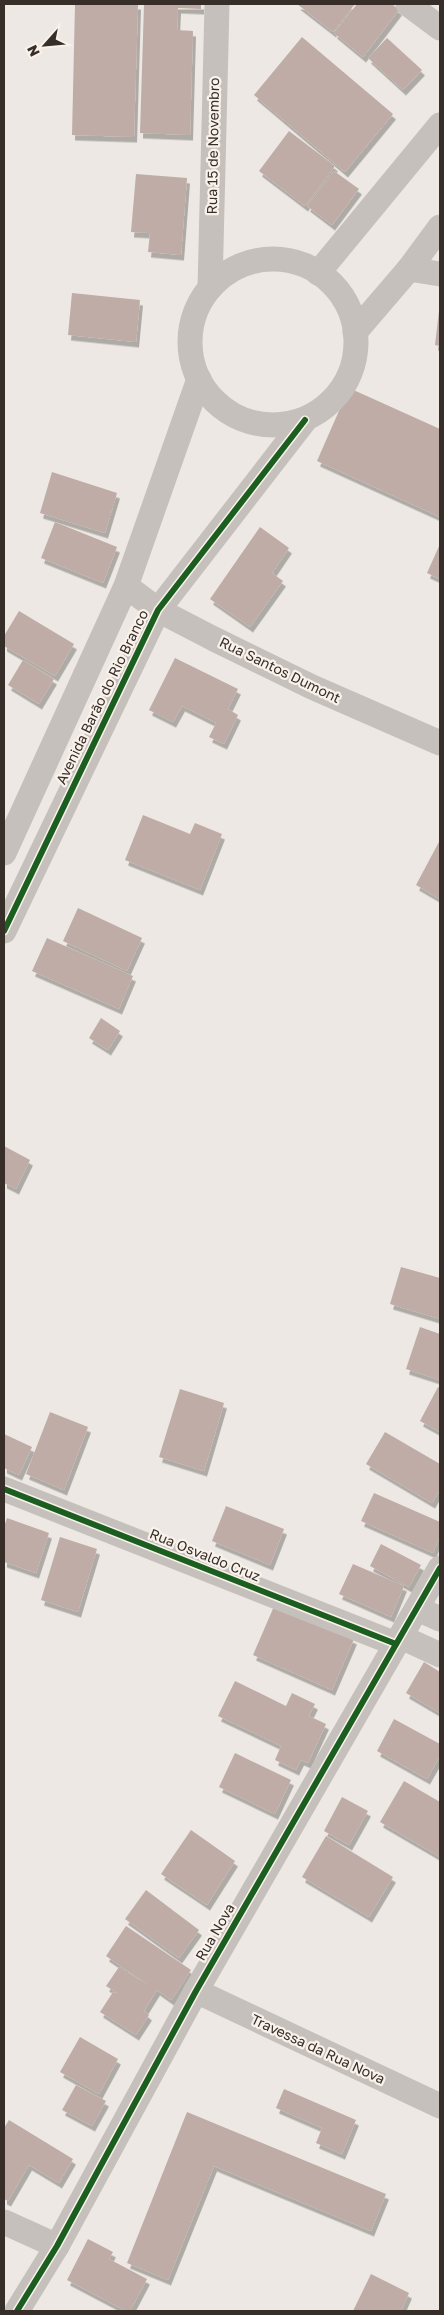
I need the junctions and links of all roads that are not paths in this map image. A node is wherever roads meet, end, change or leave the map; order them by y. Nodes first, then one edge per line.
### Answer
1 (217, 4) edge
2 (408, 4) edge
3 (440, 28) edge
4 (440, 124) edge
5 (440, 227) edge
6 (409, 269) junction
7 (318, 272) junction
8 (440, 274) edge
9 (210, 288) junction
10 (355, 332) junction
11 (199, 380) junction
12 (305, 420) junction
13 (126, 586) junction
14 (158, 610) junction
15 (440, 744) edge
16 (4, 853) edge
17 (4, 931) edge
18 (4, 1489) edge
19 (440, 1568) edge
20 (429, 1614) edge
21 (398, 1641) junction
22 (440, 1655) edge
23 (196, 1991) junction
24 (440, 2106) edge
25 (4, 2222) edge
26 (57, 2246) junction
27 (17, 2311) edge

1 - 9 street, Rua 15 de Novembro
2 - 3 street
4 - 7 street
5 - 6 street
6 - 8 street
6 - 10 street
7 - 9 street
7 - 10 street
9 - 11 street
10 - 12 street
11 - 12 street
11 - 13 street, Avenida Barão do Rio Branco
12 - 14 street, Avenida Barão do Rio Branco
13 - 14 street, Rua Santos Dumont
13 - 16 street, Avenida Barão do Rio Branco
14 - 15 street, Rua Santos Dumont
14 - 17 street, Avenida Barão do Rio Branco
18 - 21 street, Rua Osvaldo Cruz
19 - 20 street, Rua Nova
20 - 21 street, Rua Nova
21 - 22 street, Rua Osvaldo Cruz
21 - 23 street, Rua Nova
23 - 24 street, Travessa da Rua Nova
23 - 26 street, Rua Nova
25 - 26 street
26 - 27 street, Rua Nova

